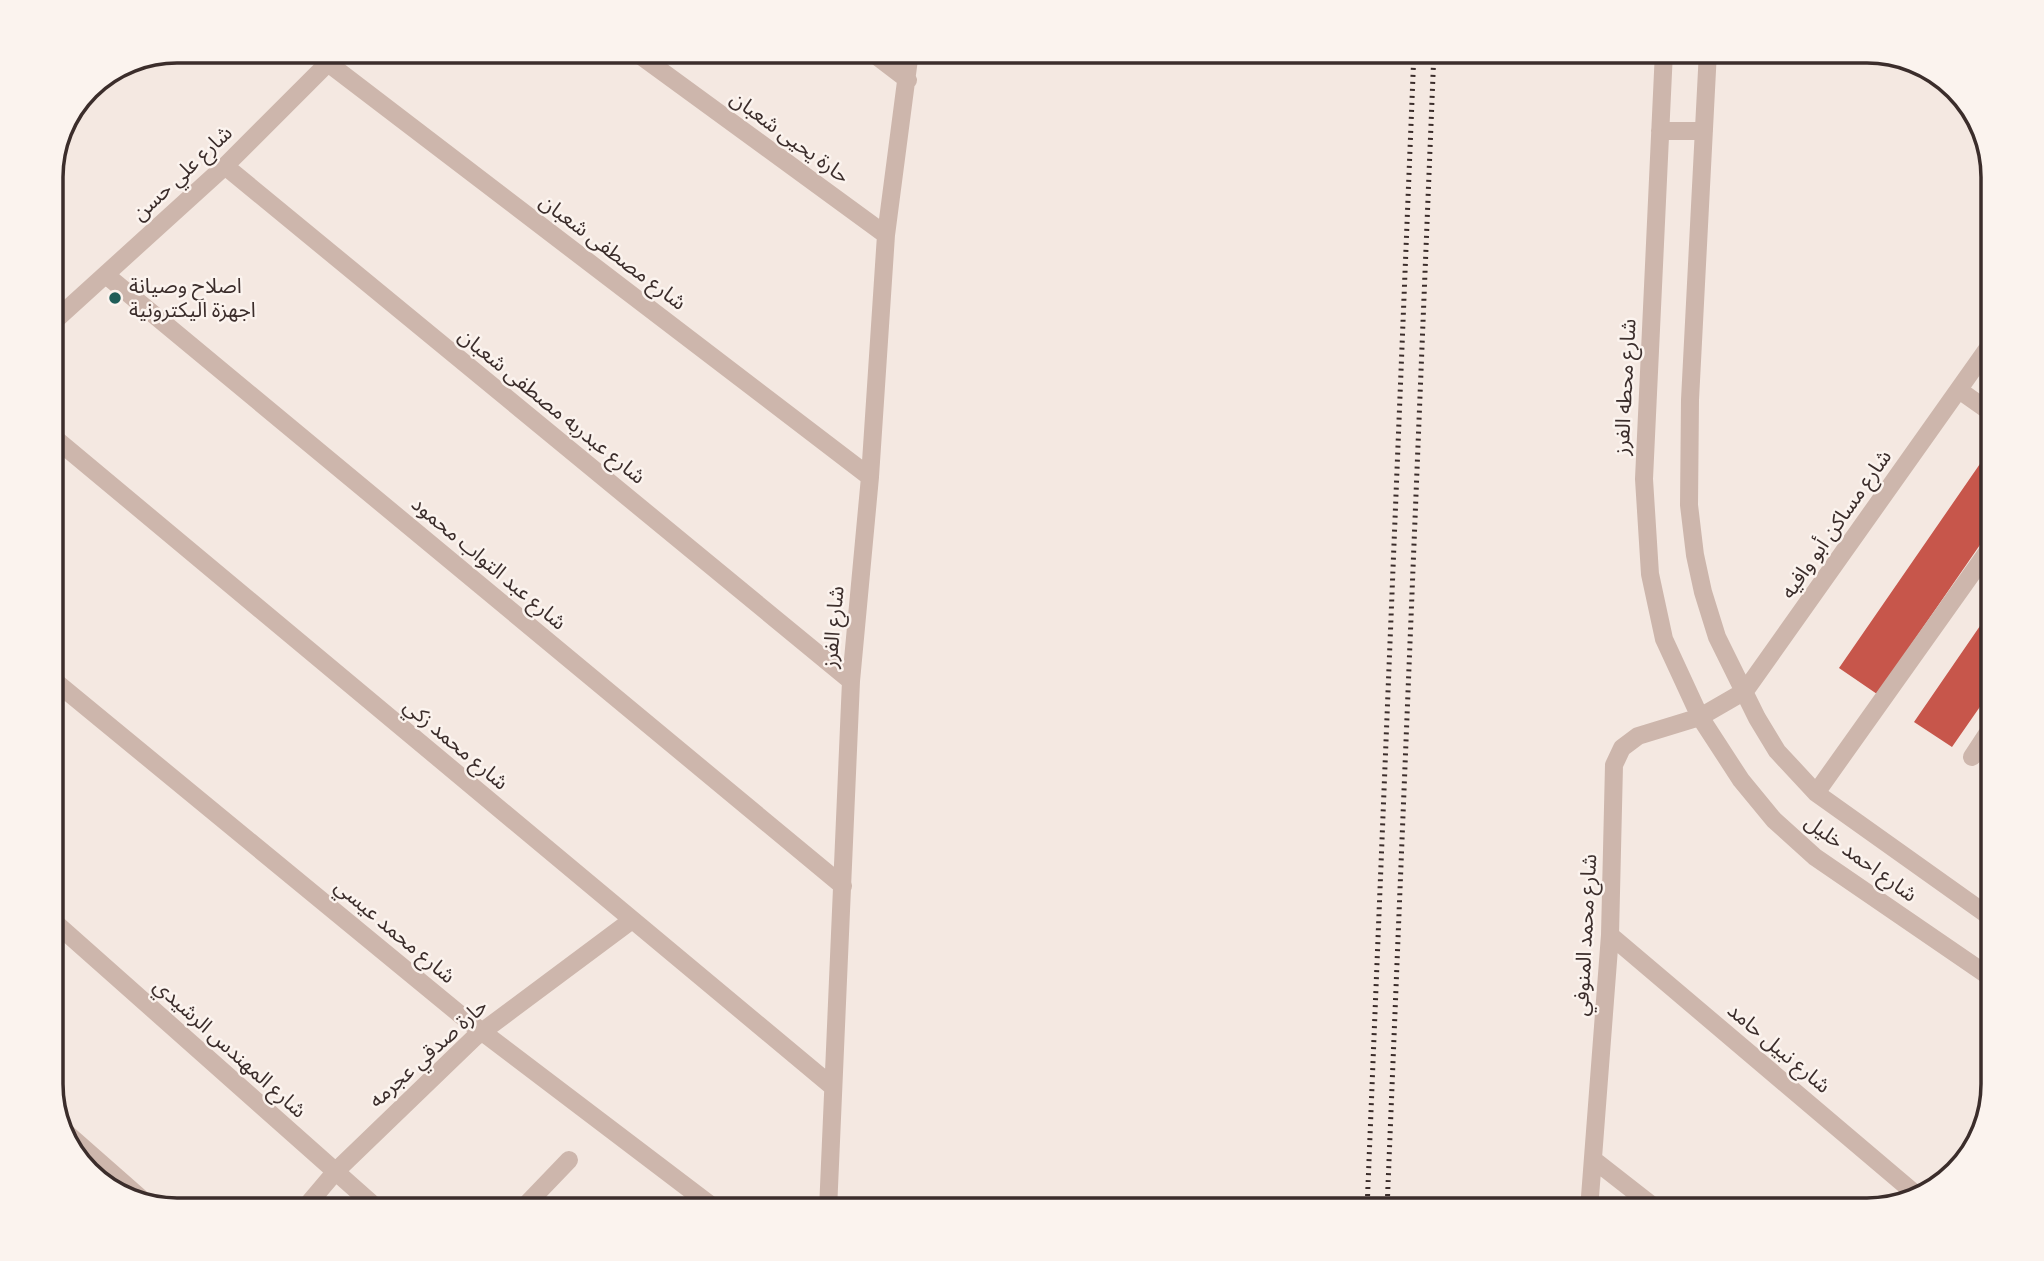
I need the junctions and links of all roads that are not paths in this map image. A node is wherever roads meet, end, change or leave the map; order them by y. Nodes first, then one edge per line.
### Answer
1 (328, 63) edge
2 (342, 63) edge
3 (651, 63) edge
4 (886, 63) edge
5 (909, 63) edge
6 (1663, 63) edge
7 (1707, 63) edge
8 (908, 80) junction
9 (1660, 131) junction
10 (1704, 131) junction
11 (225, 166) junction
12 (886, 234) junction
13 (106, 275) junction
14 (63, 313) edge
15 (1981, 358) edge
16 (1959, 390) junction
17 (1981, 406) edge
18 (63, 445) edge
19 (870, 477) junction
20 (1981, 561) edge
21 (851, 681) junction
22 (63, 688) edge
23 (1745, 691) junction
24 (1700, 717) junction
25 (1981, 743) edge
26 (1972, 757) dead end
27 (1816, 793) junction
28 (843, 886) junction
29 (1981, 906) edge
30 (632, 920) junction
31 (63, 930) edge
32 (1610, 935) junction
33 (1981, 971) edge
34 (482, 1032) junction
35 (833, 1087) junction
36 (81, 1145) edge
37 (569, 1160) dead end
38 (1594, 1160) junction
39 (335, 1171) junction
40 (127, 1186) edge
41 (1911, 1189) edge
42 (313, 1198) edge
43 (365, 1198) edge
44 (533, 1198) edge
45 (701, 1198) edge
46 (828, 1198) edge
47 (1590, 1198) edge
48 (1642, 1198) edge

1 - 11 street, شارع علي حسن
2 - 19 street, شارع مصطفى شعبان
3 - 12 street, حارة يحيى شعبان
4 - 8 street
5 - 8 street, شارع الفرز
6 - 9 street, شارع محطه الفرز
7 - 10 street
8 - 12 street, شارع الفرز
9 - 10 street
9 - 24 street, شارع محطه الفرز
10 - 23 street
11 - 13 street, شارع علي حسن
11 - 21 street, شارع عبدربه مصطفى شعبان
12 - 19 street, شارع الفرز
13 - 14 street, شارع علي حسن
13 - 28 street, شارع عبد التواب محمود
15 - 16 street, شارع مساكن أبو وافيه
16 - 17 street
16 - 23 street, شارع مساكن أبو وافيه
18 - 30 street, شارع محمد زكي
19 - 21 street, شارع الفرز
20 - 27 street
21 - 28 street, شارع الفرز
22 - 34 street, شارع محمد عيسي
23 - 24 street, شارع مساكن أبو وافيه
23 - 27 street, شارع احمد خليل
24 - 32 street, شارع محمد المنوفي
24 - 33 street, شارع احمد خليل
25 - 26 street
27 - 29 street, شارع احمد خليل
28 - 35 street, شارع الفرز
30 - 34 street, حارة صدقي عجرمه
30 - 35 street, شارع محمد زكي
31 - 39 street, شارع المهندس الرشيدي
32 - 38 street, شارع محمد المنوفي
32 - 41 street, شارع نبيل حامد
34 - 39 street, حارة صدقي عجرمه
34 - 45 street, شارع محمد عيسي
35 - 46 street, شارع الفرز
36 - 40 street
37 - 44 street
38 - 47 street, شارع محمد المنوفي
38 - 48 street
39 - 42 street, حارة صدقي عجرمه
39 - 43 street, شارع المهندس الرشيدي

